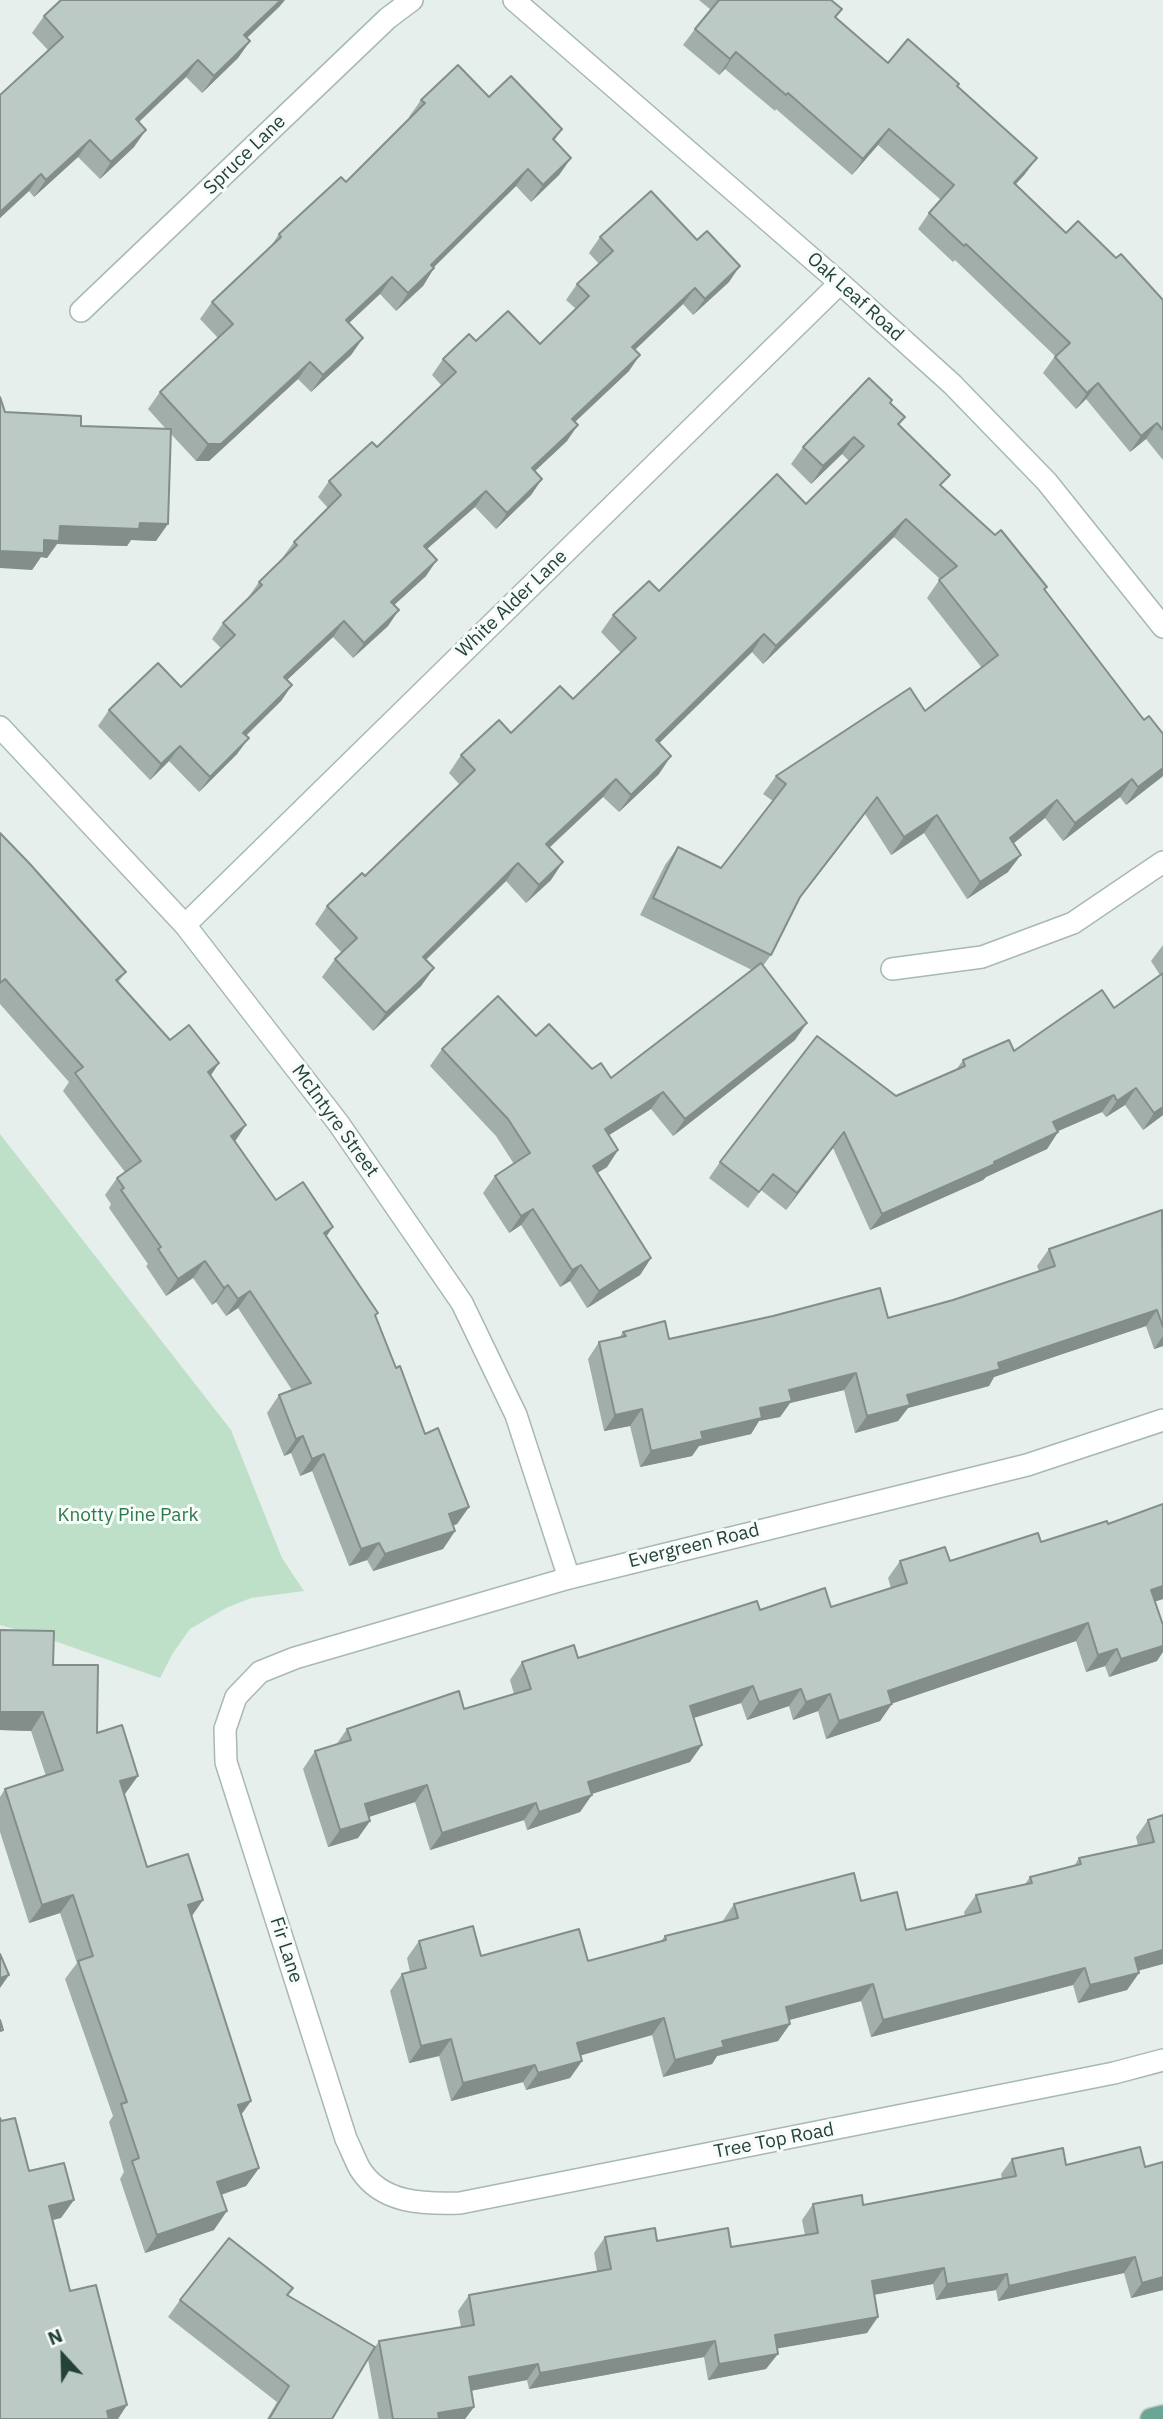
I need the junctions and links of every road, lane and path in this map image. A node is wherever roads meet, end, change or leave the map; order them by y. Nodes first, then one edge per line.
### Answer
1 (412, 0) edge
2 (514, 0) edge
3 (840, 283) junction
4 (81, 312) dead end
5 (1163, 628) edge
6 (0, 727) edge
7 (1163, 862) edge
8 (185, 925) junction
9 (892, 969) dead end
10 (1163, 1420) edge
11 (569, 1578) junction
12 (236, 1697) joint
13 (1163, 2060) edge
14 (384, 2193) joint
15 (1163, 2416) edge
16 (1151, 2419) edge

1 - 4 street, Spruce Lane
2 - 3 street, Oak Leaf Road
3 - 5 street, Oak Leaf Road
3 - 8 street, White Alder Lane
6 - 8 street, McIntyre Street
7 - 9 street
8 - 11 street, McIntyre Street
10 - 11 street, Evergreen Road
11 - 12 street, Evergreen Road
12 - 14 street, Fir Lane
13 - 14 street, Tree Top Road
15 - 16 main road

